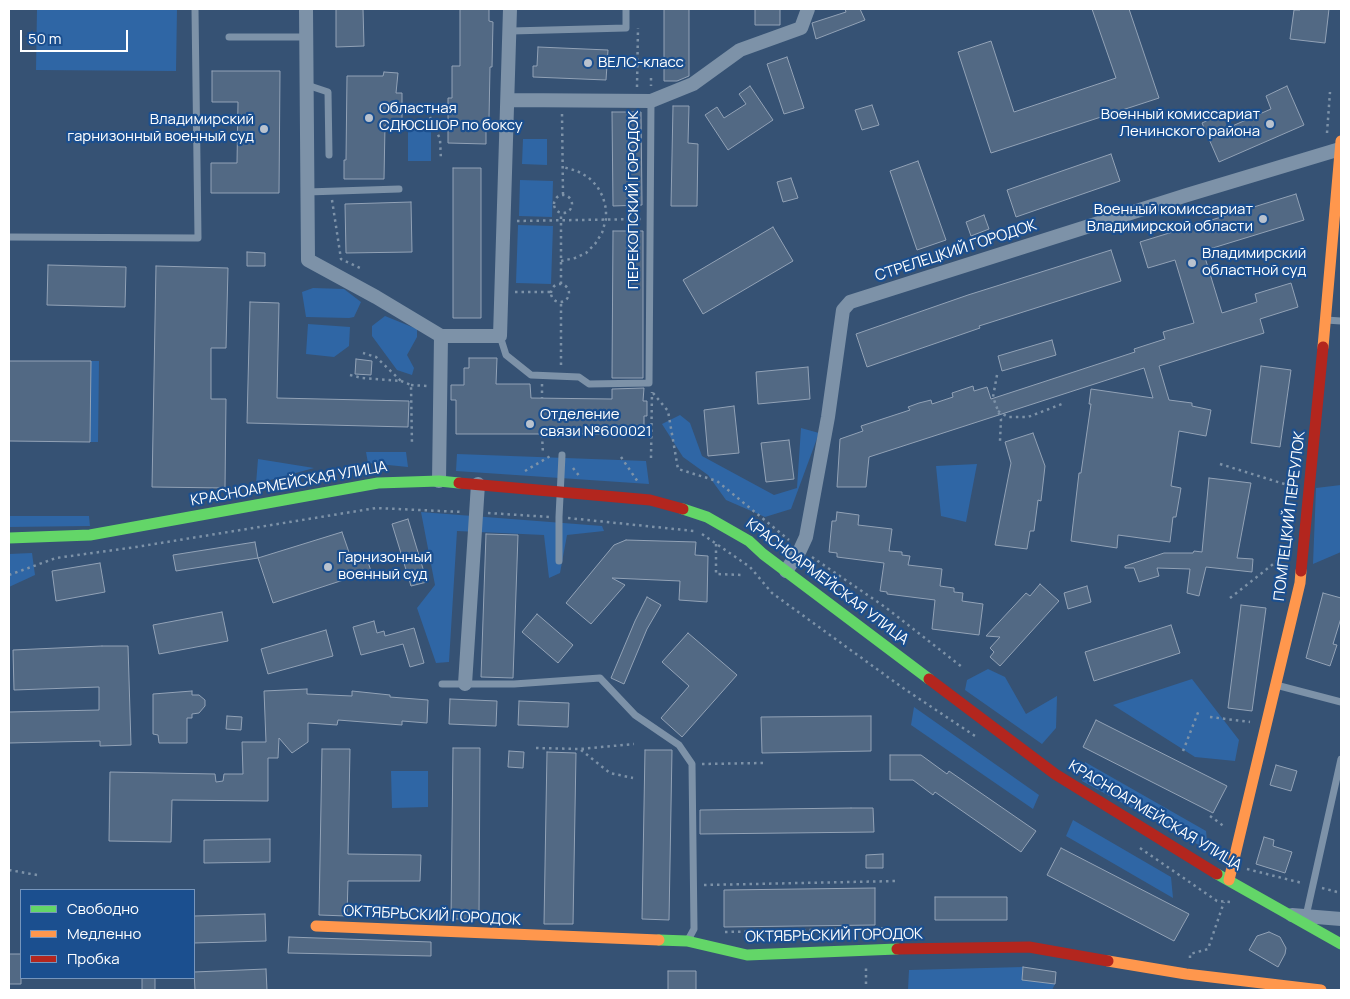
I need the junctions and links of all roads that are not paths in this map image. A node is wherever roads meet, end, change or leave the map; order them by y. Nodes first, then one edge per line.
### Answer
1 (195, 9) edge
2 (306, 9) edge
3 (510, 9) edge
4 (626, 9) edge
5 (808, 9) edge
6 (511, 31) junction
7 (229, 37) dead end
8 (306, 37) junction
9 (306, 85) junction
10 (508, 100) junction
11 (644, 101) junction
12 (1341, 146) edge
13 (329, 156) dead end
14 (399, 189) dead end
15 (307, 192) junction
16 (9, 237) edge
17 (1337, 243) edge
18 (1326, 320) junction
19 (1341, 321) edge
20 (441, 336) junction
21 (500, 336) junction
22 (562, 455) road end
23 (439, 481) junction
24 (478, 484) junction
25 (560, 492) junction
26 (9, 538) edge
27 (560, 562) dead end
28 (786, 571) junction
29 (442, 684) dead end
30 (465, 684) junction
31 (1276, 685) junction
32 (1341, 702) edge
33 (1341, 759) edge
34 (1229, 880) junction
35 (1289, 914) junction
36 (1306, 916) junction
37 (1341, 919) edge
38 (316, 926) dead end
39 (687, 941) junction
40 (1341, 944) edge
41 (1321, 990) edge

1 - 16 lane
2 - 8 street
3 - 6 street
4 - 6 lane
5 - 11 street
6 - 10 street
7 - 8 lane
8 - 9 street
9 - 13 lane
9 - 15 street
10 - 11 street, ПЕРЕКОПСКИЙ ГОРОДОК
10 - 21 street
11 - 21 lane, ПЕРЕКОПСКИЙ ГОРОДОК
12 - 17 street, ПОМПЕЦКИЙ ПЕРЕУЛОК
12 - 28 street, СТРЕЛЕЦКИЙ ГОРОДОК
14 - 15 lane
15 - 20 street
17 - 18 street, ПОМПЕЦКИЙ ПЕРЕУЛОК
18 - 19 lane
18 - 31 street, ПОМПЕЦКИЙ ПЕРЕУЛОК
20 - 21 street
20 - 23 street
22 - 25 lane
23 - 24 street, КРАСНОАРМЕЙСКАЯ УЛИЦА
23 - 26 street, КРАСНОАРМЕЙСКАЯ УЛИЦА
24 - 25 street, КРАСНОАРМЕЙСКАЯ УЛИЦА
24 - 30 street
25 - 27 lane
25 - 28 street, КРАСНОАРМЕЙСКАЯ УЛИЦА
28 - 34 street, КРАСНОАРМЕЙСКАЯ УЛИЦА
29 - 30 lane
30 - 39 lane
31 - 32 lane
31 - 34 street, ПОМПЕЦКИЙ ПЕРЕУЛОК
33 - 36 lane
34 - 35 street, КРАСНОАРМЕЙСКАЯ УЛИЦА
35 - 36 street, КРАСНОАРМЕЙСКАЯ УЛИЦА
35 - 40 street, КРАСНОАРМЕЙСКАЯ УЛИЦА
36 - 37 street, КРАСНОАРМЕЙСКАЯ УЛИЦА
38 - 39 street, ОКТЯБРЬСКИЙ ГОРОДОК
39 - 41 street, ОКТЯБРЬСКИЙ ГОРОДОК

